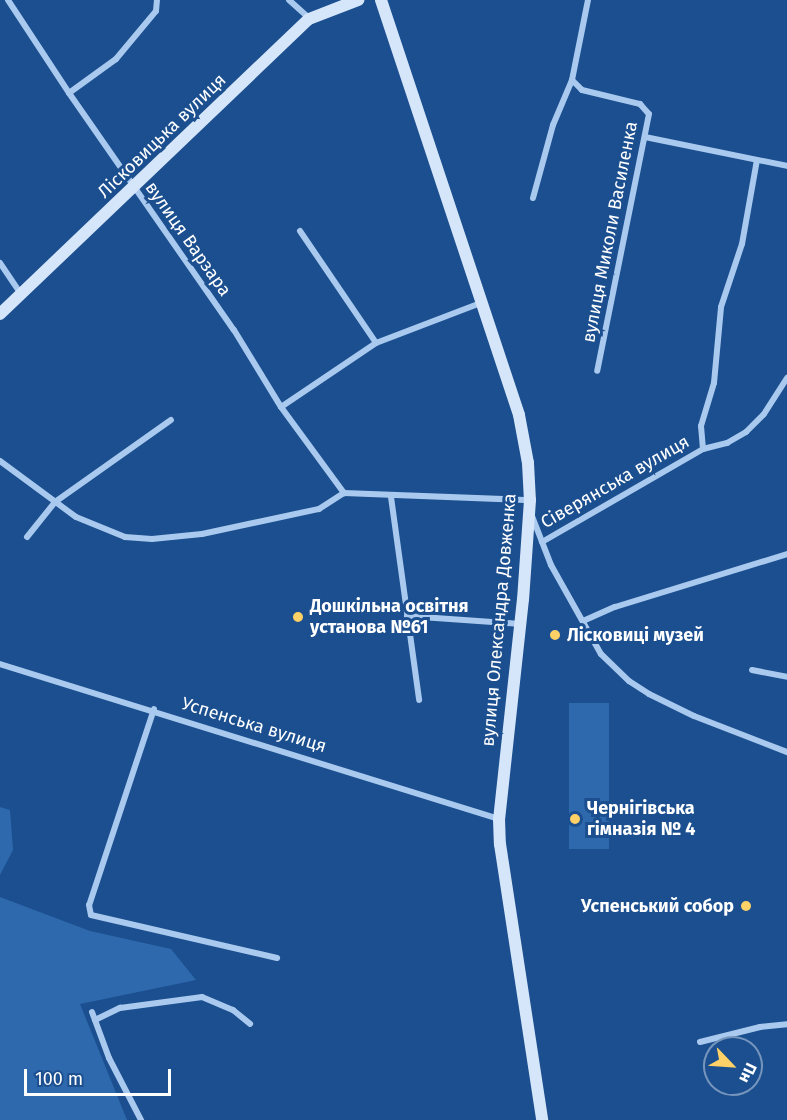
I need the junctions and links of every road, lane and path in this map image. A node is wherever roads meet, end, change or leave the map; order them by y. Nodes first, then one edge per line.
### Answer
1 (8, 0) edge
2 (157, 0) edge
3 (289, 0) edge
4 (358, 0) edge
5 (381, 0) edge
6 (588, 0) edge
7 (309, 19) junction
8 (572, 80) junction
9 (69, 93) junction
10 (645, 137) junction
11 (757, 160) junction
12 (787, 166) edge
13 (134, 187) junction
14 (533, 198) dead end
15 (300, 231) dead end
16 (0, 263) edge
17 (21, 294) junction
18 (482, 302) junction
19 (0, 314) edge
20 (376, 343) junction
21 (597, 370) dead end
22 (787, 378) edge
23 (281, 407) junction
24 (171, 420) dead end
25 (703, 448) junction
26 (0, 461) edge
27 (344, 494) junction
28 (391, 497) junction
29 (55, 502) junction
30 (530, 505) junction
31 (27, 537) dead end
32 (542, 542) junction
33 (787, 554) edge
34 (407, 616) junction
35 (583, 621) junction
36 (520, 624) junction
37 (0, 664) edge
38 (752, 670) dead end
39 (787, 676) edge
40 (419, 700) dead end
41 (154, 710) junction
42 (787, 753) edge
43 (499, 819) junction
44 (278, 958) dead end
45 (92, 1012) dead end
46 (95, 1020) junction
47 (250, 1024) dead end
48 (787, 1024) edge
49 (700, 1042) dead end
50 (141, 1120) edge
51 (542, 1120) edge

1 - 9 street, вулиця Варзара
2 - 9 street
3 - 7 street
4 - 7 main road, Лісковицька вулиця
5 - 18 main road, вулиця Олександра Довженка
6 - 8 street
7 - 13 main road, Лісковицька вулиця
8 - 10 street, вулиця Миколи Василенка
8 - 14 street
9 - 13 street, вулиця Варзара
10 - 11 street
10 - 21 street, вулиця Миколи Василенка
11 - 12 street
11 - 25 street, Сіверянська вулиця
13 - 17 main road, Лісковицька вулиця
13 - 23 street, вулиця Варзара
15 - 20 street
16 - 17 street
17 - 19 main road, Лісковицька вулиця
18 - 20 street
18 - 30 main road, вулиця Олександра Довженка
20 - 23 street
22 - 25 street, Сіверянська вулиця
23 - 27 street, вулиця Варзара
24 - 29 street
25 - 32 street, Сіверянська вулиця
26 - 29 street
27 - 28 street
27 - 29 street
28 - 30 street
28 - 34 street
29 - 31 street
30 - 32 street
30 - 36 main road, вулиця Олександра Довженка
32 - 35 street
33 - 35 street
34 - 36 street
34 - 40 street
35 - 42 street
36 - 43 main road, вулиця Олександра Довженка
37 - 41 street, Успенська вулиця
38 - 39 street
41 - 43 street, Успенська вулиця
41 - 44 street
43 - 51 main road, вулиця Олександра Довженка
45 - 46 street
46 - 47 street
46 - 50 street
48 - 49 street

